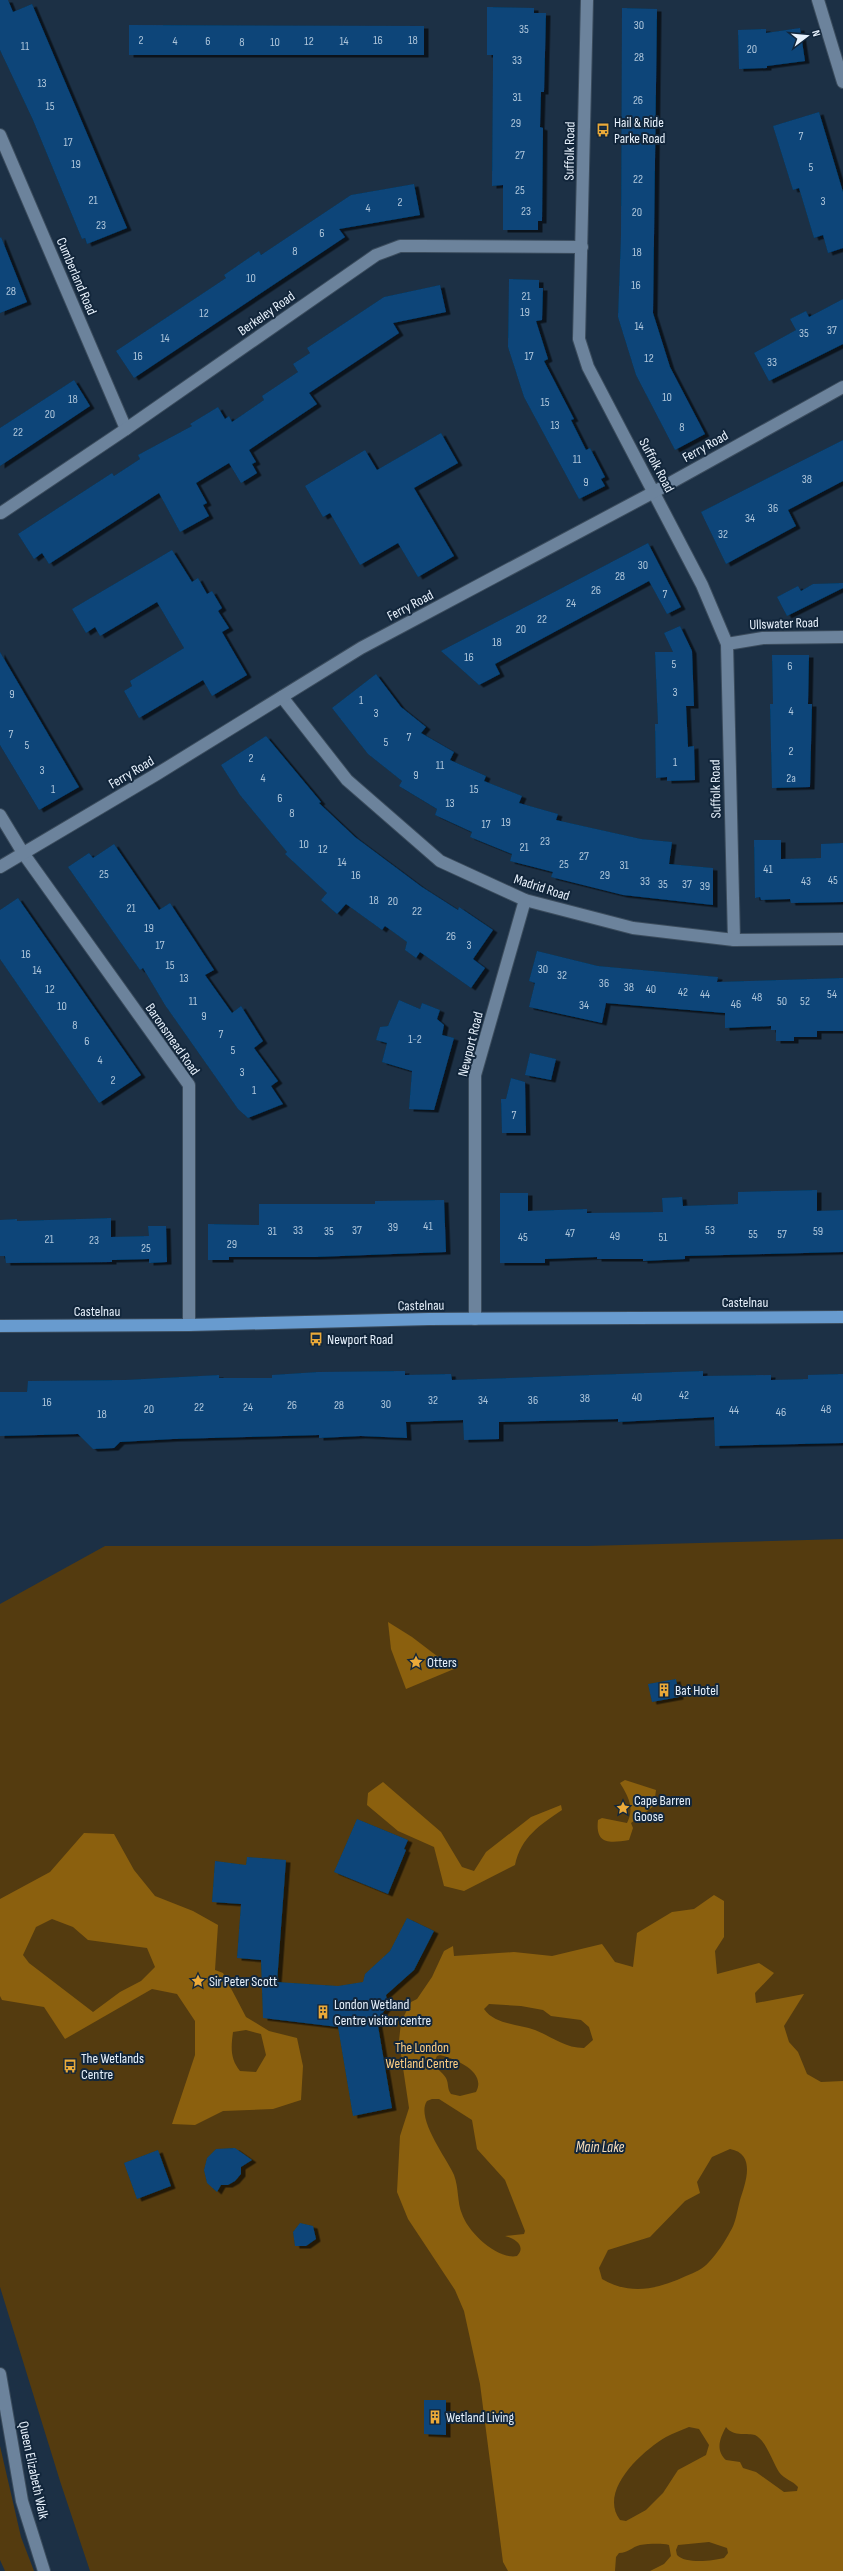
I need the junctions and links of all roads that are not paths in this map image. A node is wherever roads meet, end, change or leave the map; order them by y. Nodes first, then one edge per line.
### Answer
1 (587, 0) edge
2 (818, 0) edge
3 (843, 82) edge
4 (0, 135) edge
5 (582, 247) junction
6 (843, 387) edge
7 (126, 429) junction
8 (654, 492) junction
9 (1, 513) dead end
10 (843, 637) edge
11 (727, 644) junction
12 (282, 697) junction
13 (0, 815) edge
14 (23, 853) junction
15 (0, 867) edge
16 (525, 900) junction
17 (843, 939) edge
18 (734, 940) junction
19 (843, 1317) edge
20 (476, 1319) junction
21 (189, 1325) junction
22 (0, 1326) edge
23 (0, 2374) edge
24 (44, 2571) edge

1 - 5 street, Suffolk Road
2 - 3 street
4 - 7 street, Cumberland Road
5 - 7 street, Berkeley Road
5 - 8 street, Suffolk Road
6 - 8 street, Ferry Road
7 - 9 street, Berkeley Road
8 - 11 street, Suffolk Road
8 - 12 street, Ferry Road
10 - 11 street, Ullswater Road
11 - 18 street, Suffolk Road
12 - 14 street, Ferry Road
12 - 16 street, Madrid Road
13 - 14 street, Baronsmead Road
14 - 15 street, Ferry Road
14 - 21 street, Baronsmead Road
16 - 18 street, Madrid Road
16 - 20 street, Newport Road
17 - 18 street, Madrid Road
19 - 20 main road, Castelnau
20 - 21 main road, Castelnau
21 - 22 main road, Castelnau
23 - 24 street, Queen Elizabeth Walk

